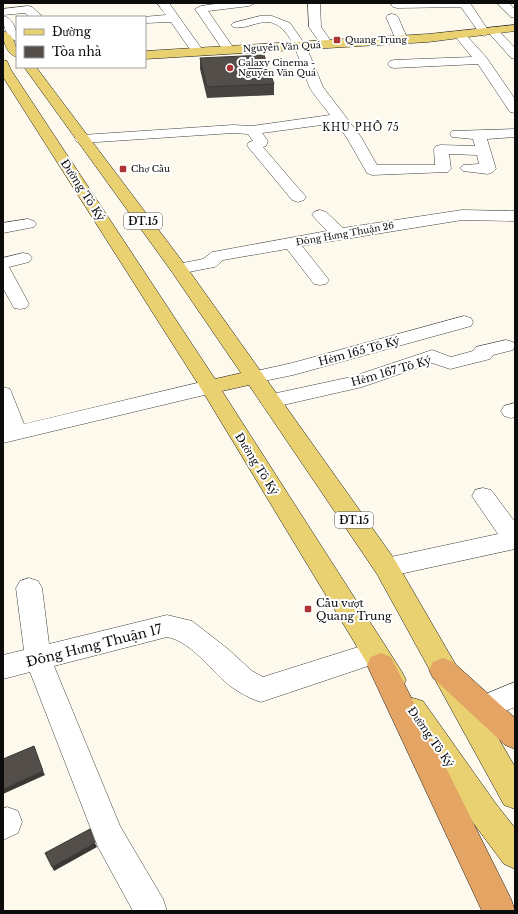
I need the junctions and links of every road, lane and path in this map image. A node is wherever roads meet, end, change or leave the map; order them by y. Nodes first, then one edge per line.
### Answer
1 (163, 3) edge
2 (249, 3) edge
3 (314, 3) edge
4 (464, 3) edge
5 (503, 3) edge
6 (397, 5) dead end
7 (3, 12) edge
8 (515, 15) edge
9 (36, 16) edge
10 (392, 17) dead end
11 (173, 18) junction
12 (3, 19) edge
13 (146, 20) edge
14 (237, 25) dead end
15 (515, 28) edge
16 (489, 32) junction
17 (3, 35) edge
18 (460, 35) junction
19 (16, 36) edge
20 (402, 40) junction
21 (327, 44) junction
22 (300, 46) junction
23 (229, 50) junction
24 (16, 51) edge
25 (198, 52) junction
26 (146, 55) edge
27 (515, 56) edge
28 (482, 60) junction
29 (394, 64) dead end
30 (4, 67) edge
31 (16, 67) edge
32 (31, 68) edge
33 (515, 109) edge
34 (339, 118) junction
35 (252, 130) junction
36 (515, 133) edge
37 (457, 134) dead end
38 (479, 135) junction
39 (82, 139) junction
40 (482, 151) junction
41 (468, 168) dead end
42 (298, 197) dead end
43 (320, 215) dead end
44 (515, 216) edge
45 (28, 224) dead end
46 (3, 228) edge
47 (339, 234) junction
48 (291, 243) junction
49 (23, 258) dead end
50 (3, 263) edge
51 (179, 269) junction
52 (3, 270) edge
53 (320, 280) dead end
54 (20, 304) dead end
55 (464, 322) dead end
56 (506, 346) dead end
57 (254, 377) junction
58 (210, 387) junction
59 (3, 394) edge
60 (270, 401) junction
61 (10, 434) edge
62 (483, 496) dead end
63 (515, 540) edge
64 (386, 566) junction
65 (29, 588) dead end
66 (38, 659) junction
67 (378, 659) junction
68 (3, 667) edge
69 (443, 670) junction
70 (515, 694) edge
71 (484, 708) junction
72 (515, 736) edge
73 (515, 795) edge
74 (515, 853) edge
75 (151, 911) edge
76 (499, 911) edge

1 - 11 street
2 - 23 street
3 - 21 street
4 - 6 street
4 - 16 street
5 - 8 street
7 - 9 street
10 - 20 street
11 - 13 street
11 - 25 street
12 - 19 street
14 - 22 street
15 - 16 main road, Nguyễn Văn Quá
16 - 18 main road, Nguyễn Văn Quá
16 - 27 street
17 - 24 main road
18 - 20 main road, Nguyễn Văn Quá
18 - 28 street
20 - 21 main road, Nguyễn Văn Quá
21 - 22 main road, Nguyễn Văn Quá
22 - 23 main road, Nguyễn Văn Quá
22 - 34 street
23 - 25 main road, Nguyễn Văn Quá
25 - 26 main road, Nguyễn Văn Quá
28 - 29 street
28 - 33 street
30 - 31 main road
30 - 58 main road, Đường Tô Ký / ĐT.15
32 - 39 main road, ĐT.15
34 - 35 street
34 - 40 street
35 - 39 street
35 - 42 street
36 - 38 street
37 - 38 street
38 - 40 street
39 - 51 main road, ĐT.15
40 - 41 street
43 - 47 street
44 - 47 street, Đông Hưng Thuận 26
45 - 46 street
47 - 48 street, Đông Hưng Thuận 26
48 - 51 street, Đông Hưng Thuận 26
48 - 53 street
49 - 50 street
51 - 57 main road, ĐT.15
52 - 54 street
55 - 57 street, Hẻm 165 Tô Ký
56 - 60 street, Hẻm 167 Tô Ký
57 - 58 main road
57 - 60 main road, ĐT.15
58 - 61 street
58 - 67 main road, Đường Tô Ký / ĐT.15
59 - 61 street
60 - 64 main road, ĐT.15
62 - 63 street
63 - 64 street
64 - 69 main road, ĐT.15
65 - 66 street
66 - 67 street, Đông Hưng Thuận 17
66 - 68 street, Đông Hưng Thuận 17
66 - 75 street
67 - 74 main road, Đường Tô Ký / ĐT.15
67 - 76 highway
69 - 71 highway
69 - 73 main road, ĐT.15
70 - 71 street
71 - 72 highway

